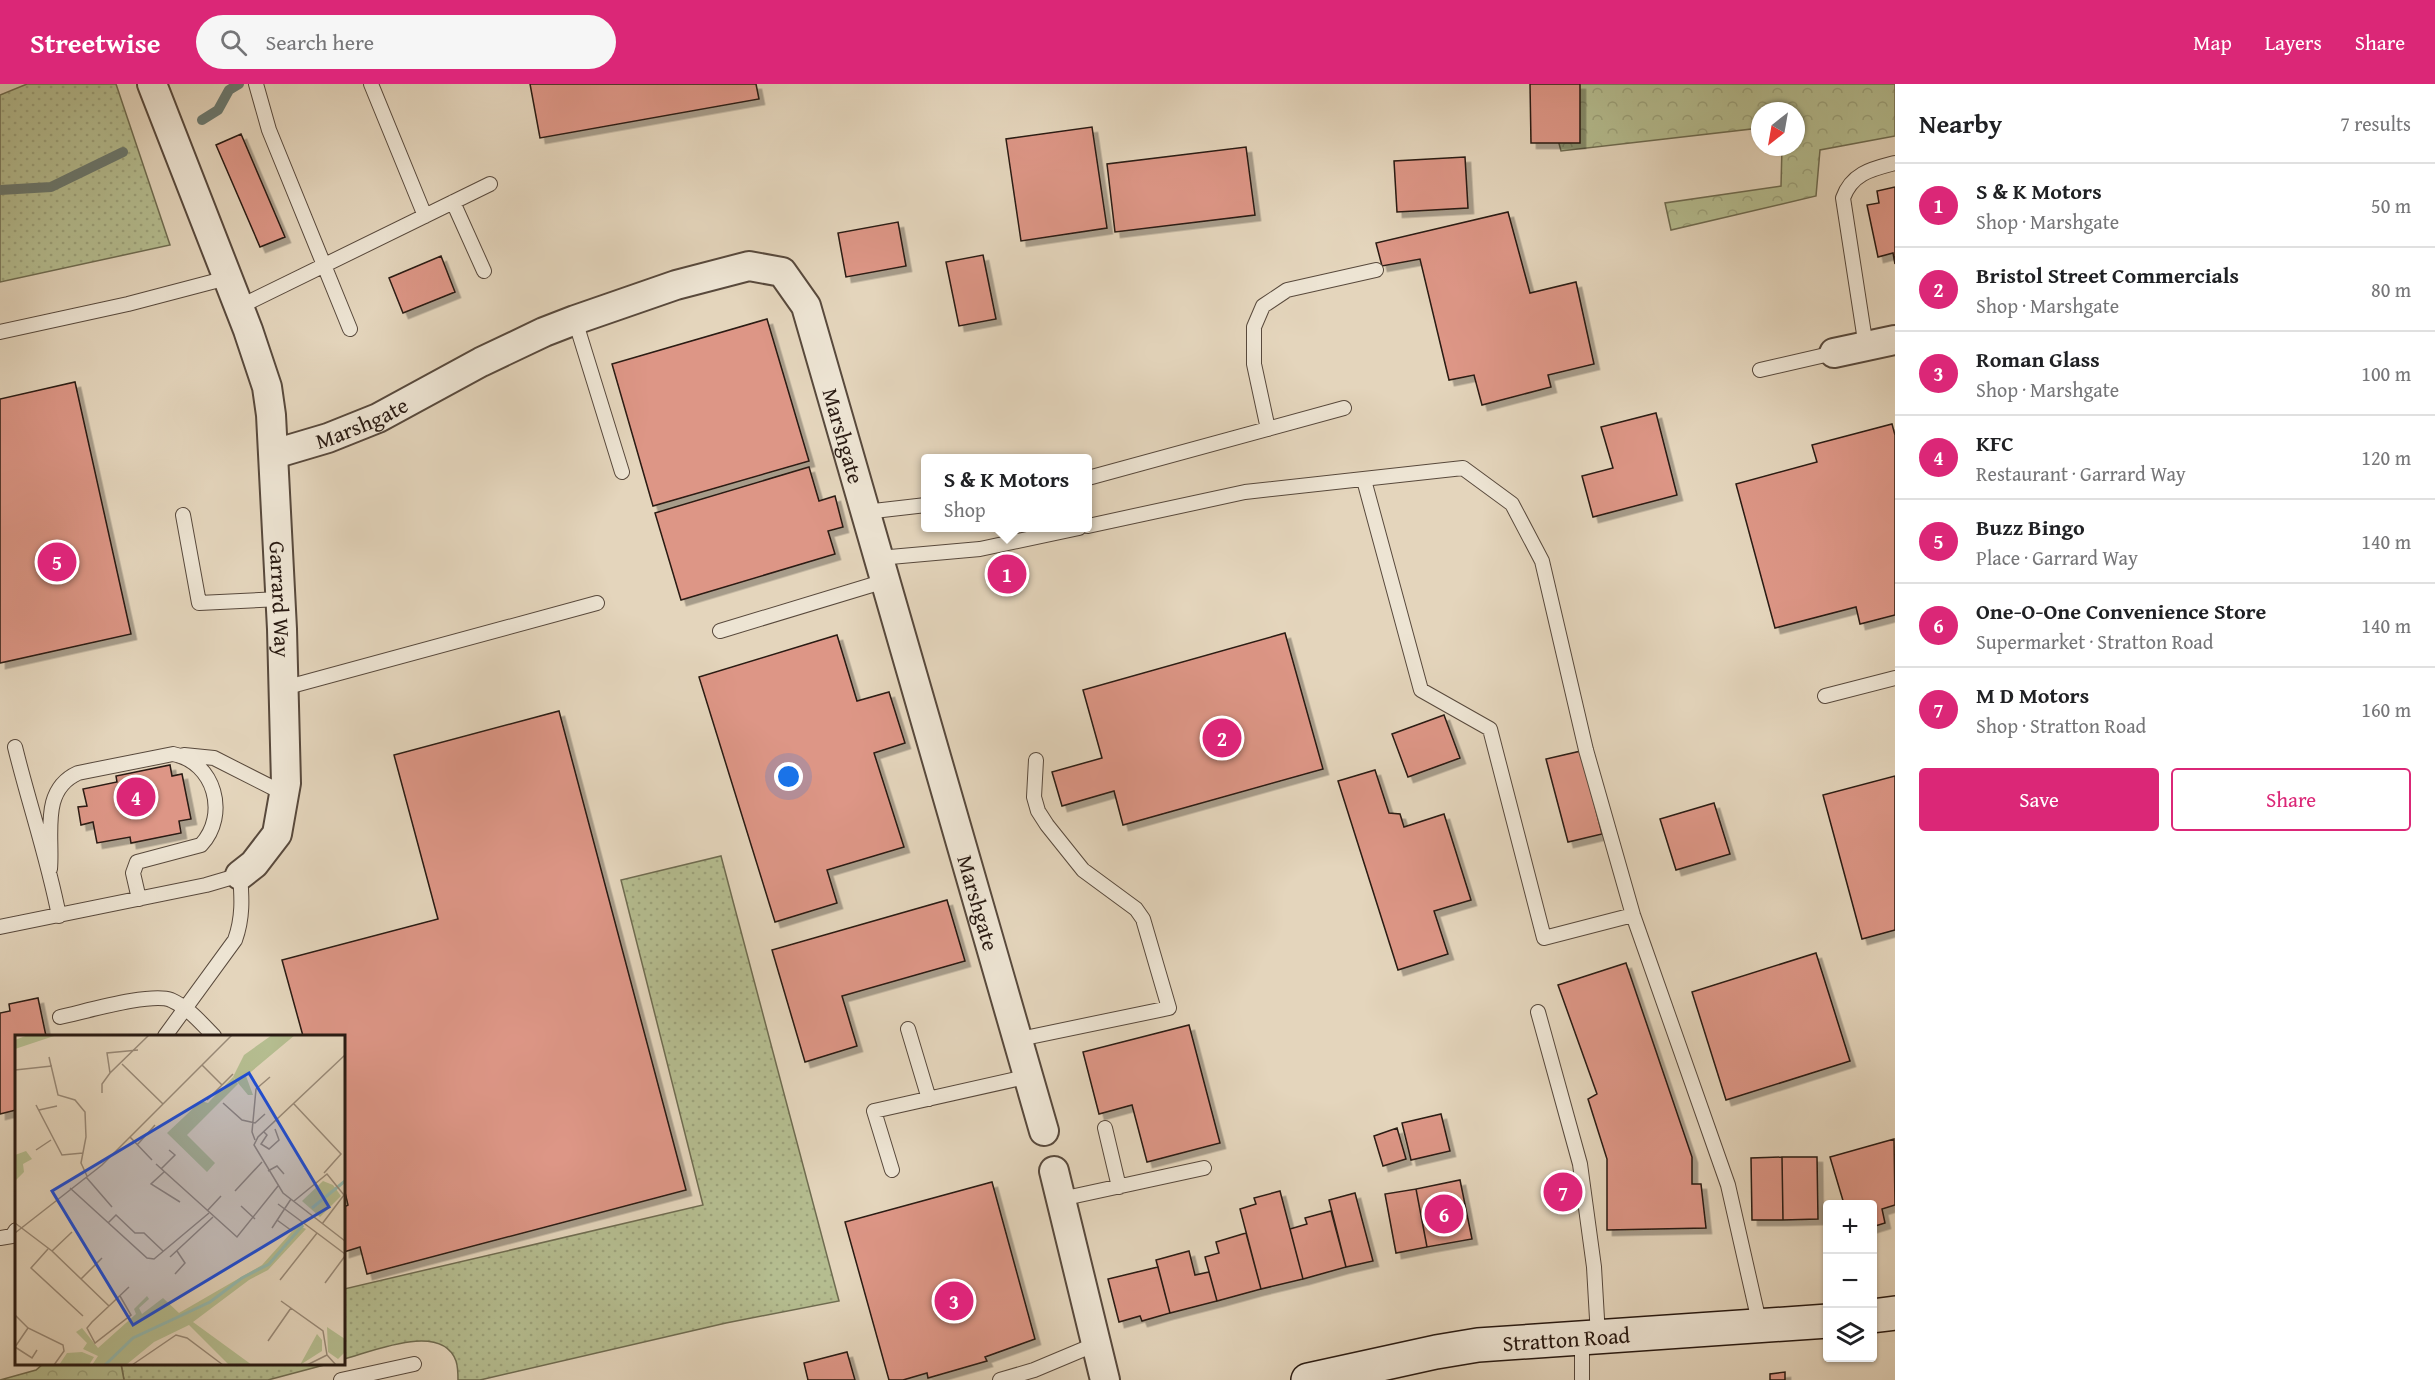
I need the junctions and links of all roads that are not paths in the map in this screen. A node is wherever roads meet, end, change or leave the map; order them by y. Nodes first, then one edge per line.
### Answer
1 (152, 84) edge
2 (256, 84) edge
3 (371, 84) edge
4 (1895, 163) edge
5 (490, 184) dead end
6 (453, 202) junction
7 (425, 216) junction
8 (324, 265) junction
9 (1376, 270) dead end
10 (484, 271) dead end
11 (227, 278) junction
12 (239, 307) junction
13 (575, 320) junction
14 (350, 330) dead end
15 (0, 332) edge
16 (1895, 340) edge
17 (1866, 347) junction
18 (1834, 353) joint
19 (1760, 370) dead end
20 (1344, 408) dead end
21 (1268, 429) junction
22 (274, 454) junction
23 (622, 472) dead end
24 (1092, 477) edge
25 (1364, 480) junction
26 (921, 506) edge
27 (865, 512) junction
28 (183, 515) dead end
29 (1092, 525) edge
30 (1060, 532) edge
31 (882, 569) junction
32 (280, 599) junction
33 (597, 603) dead end
34 (720, 631) dead end
35 (1895, 678) edge
36 (284, 688) junction
37 (1825, 696) dead end
38 (15, 747) dead end
39 (182, 755) junction
40 (1036, 760) dead end
41 (285, 794) junction
42 (50, 869) junction
43 (240, 875) junction
44 (140, 899) junction
45 (1633, 915) junction
46 (59, 916) junction
47 (0, 927) edge
48 (186, 1008) junction
49 (1538, 1012) dead end
50 (60, 1017) dead end
51 (908, 1029) dead end
52 (166, 1035) edge
53 (213, 1035) edge
54 (1020, 1039) junction
55 (1030, 1076) junction
56 (929, 1099) junction
57 (1105, 1128) dead end
58 (1044, 1131) dead end
59 (1204, 1168) dead end
60 (892, 1170) dead end
61 (1054, 1171) dead end
62 (1119, 1187) junction
63 (1061, 1199) junction
64 (15, 1232) edge
65 (0, 1238) edge
66 (1823, 1321) edge
67 (1760, 1326) junction
68 (1590, 1337) junction
69 (1096, 1344) junction
70 (414, 1364) dead end
71 (341, 1380) edge
72 (1000, 1380) edge
73 (1105, 1380) edge
74 (1308, 1380) edge
75 (1582, 1380) edge

1 - 11 street, Garrard Way
2 - 8 lane
3 - 7 lane
4 - 17 lane
5 - 6 lane
6 - 7 lane
6 - 10 lane
7 - 8 lane
8 - 12 lane
8 - 14 lane
9 - 21 lane
11 - 12 street, Garrard Way
11 - 15 lane
12 - 22 street, Garrard Way
13 - 22 street, Marshgate
13 - 23 lane
13 - 27 street, Marshgate
16 - 17 street
17 - 18 street
18 - 19 lane
20 - 21 lane
21 - 24 lane
22 - 32 street, Garrard Way
25 - 29 lane
25 - 45 lane
25 - 45 lane
26 - 27 lane
27 - 31 street, Marshgate
28 - 32 lane
30 - 31 lane
31 - 34 lane
31 - 54 street, Marshgate
32 - 36 street, Garrard Way
33 - 36 lane
35 - 37 lane
36 - 41 street, Garrard Way
38 - 42 lane
39 - 41 lane
39 - 42 lane
39 - 44 lane
40 - 54 lane
41 - 43 street, Garrard Way
42 - 46 lane
43 - 44 lane, Garrard Way
43 - 48 lane
44 - 46 lane, Garrard Way
45 - 67 lane
46 - 47 lane, Garrard Way
48 - 50 lane
48 - 52 lane
48 - 53 lane
49 - 68 lane
51 - 56 lane
54 - 55 street, Marshgate
55 - 56 lane
55 - 58 street, Marshgate
56 - 60 lane
57 - 62 lane
59 - 62 lane
61 - 63 street
62 - 63 lane
63 - 69 street
64 - 65 lane
66 - 67 street, Stratton Road
67 - 68 street, Stratton Road
68 - 74 street, Stratton Road
68 - 75 lane
69 - 72 lane
69 - 73 street
70 - 71 lane

